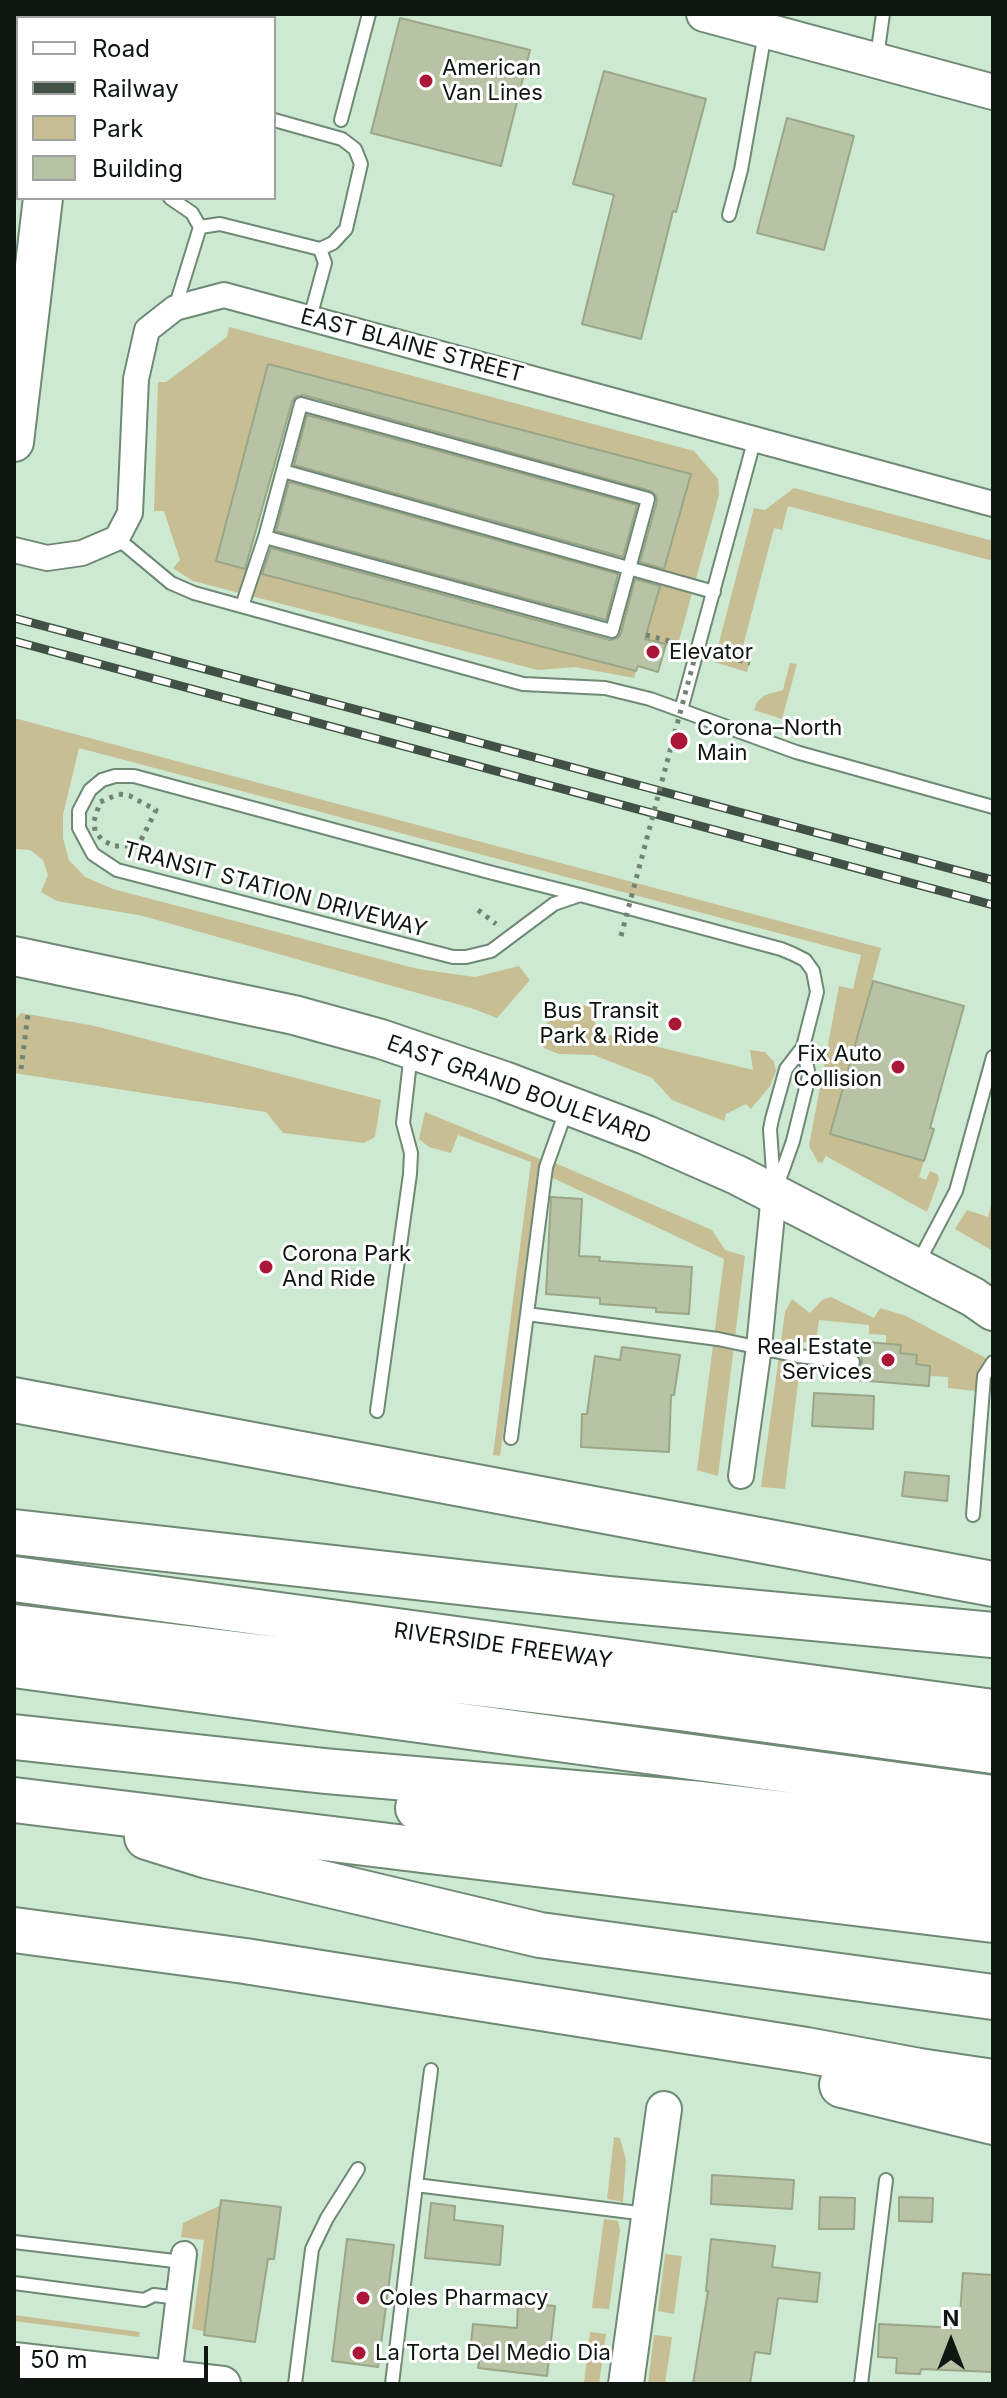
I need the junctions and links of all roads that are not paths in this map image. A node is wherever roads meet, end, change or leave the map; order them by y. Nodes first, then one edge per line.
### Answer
1 (15, 14) edge
2 (369, 14) edge
3 (704, 14) edge
4 (883, 14) edge
5 (767, 22) edge
6 (14, 23) edge
7 (877, 60) junction
8 (993, 92) edge
9 (341, 120) dead end
10 (276, 121) edge
11 (43, 200) edge
12 (173, 200) edge
13 (729, 215) dead end
14 (200, 227) junction
15 (320, 249) junction
16 (175, 308) junction
17 (310, 318) junction
18 (755, 438) junction
19 (14, 442) edge
20 (283, 471) junction
21 (993, 504) edge
22 (265, 537) junction
23 (117, 538) junction
24 (14, 550) edge
25 (629, 568) junction
26 (714, 592) junction
27 (242, 606) junction
28 (681, 710) junction
29 (993, 807) edge
30 (580, 895) junction
31 (14, 956) edge
32 (803, 1047) junction
33 (412, 1050) junction
34 (993, 1057) edge
35 (568, 1106) junction
36 (987, 1106) edge
37 (774, 1194) junction
38 (915, 1267) junction
39 (993, 1311) edge
40 (527, 1314) junction
41 (759, 1347) junction
42 (853, 1362) dead end
43 (993, 1362) edge
44 (14, 1400) edge
45 (377, 1411) dead end
46 (511, 1438) dead end
47 (741, 1476) dead end
48 (973, 1515) dead end
49 (14, 1532) edge
50 (14, 1579) edge
51 (993, 1584) edge
52 (14, 1627) edge
53 (993, 1635) edge
54 (14, 1665) edge
55 (993, 1712) edge
56 (14, 1737) edge
57 (62, 1742) junction
58 (993, 1751) edge
59 (993, 1798) edge
60 (26, 1802) edge
61 (993, 1839) edge
62 (993, 1881) edge
63 (993, 1920) edge
64 (14, 1930) edge
65 (470, 1997) junction
66 (993, 1997) edge
67 (431, 2070) dead end
68 (993, 2082) edge
69 (664, 2109) dead end
70 (993, 2122) edge
71 (358, 2169) dead end
72 (886, 2180) dead end
73 (416, 2185) junction
74 (649, 2214) junction
75 (14, 2242) edge
76 (184, 2258) joint
77 (14, 2283) edge
78 (179, 2298) junction
79 (14, 2360) edge
80 (96, 2377) edge
81 (176, 2381) edge
82 (223, 2384) edge
83 (295, 2384) edge
84 (392, 2384) edge
85 (626, 2384) edge
86 (861, 2384) edge

1 - 6 main road
2 - 9 lane
3 - 5 street
4 - 7 lane
5 - 7 street
5 - 13 lane
7 - 8 street
10 - 15 lane
11 - 19 main road
12 - 14 lane
14 - 15 lane
14 - 16 lane
15 - 17 lane
16 - 17 street, EAST BLAINE STREET
16 - 23 street, EAST BLAINE STREET
17 - 18 street, EAST BLAINE STREET
18 - 21 street, EAST BLAINE STREET
18 - 26 lane
20 - 22 lane
20 - 25 lane
20 - 25 lane
22 - 25 lane
22 - 27 lane
23 - 24 street
23 - 27 lane
25 - 26 lane
26 - 28 lane
27 - 28 lane
28 - 29 lane
30 - 30 lane, TRANSIT STATION DRIVEWAY
30 - 32 lane, TRANSIT STATION DRIVEWAY
31 - 33 main road, EAST GRAND BOULEVARD
32 - 37 lane, TRANSIT STATION DRIVEWAY
32 - 37 lane, TRANSIT STATION DRIVEWAY
33 - 35 main road, EAST GRAND BOULEVARD
33 - 45 lane
34 - 36 lane
35 - 37 main road, EAST GRAND BOULEVARD
35 - 40 lane
36 - 38 lane
37 - 38 main road, EAST GRAND BOULEVARD
37 - 41 street
38 - 39 main road, EAST GRAND BOULEVARD
40 - 41 lane
40 - 46 lane
41 - 42 lane
41 - 47 street
43 - 48 lane
44 - 51 highway
49 - 53 highway
50 - 55 highway, RIVERSIDE FREEWAY
52 - 58 highway
54 - 59 highway
56 - 57 highway
57 - 61 highway
57 - 62 highway
60 - 63 highway
60 - 66 highway
64 - 65 highway
65 - 68 highway
65 - 70 highway
67 - 73 lane
69 - 74 street
71 - 83 lane
72 - 86 lane
73 - 74 lane
73 - 84 lane
74 - 85 street
75 - 76 lane
76 - 78 street
77 - 78 lane
78 - 81 street
79 - 80 street
80 - 81 street
81 - 82 street

